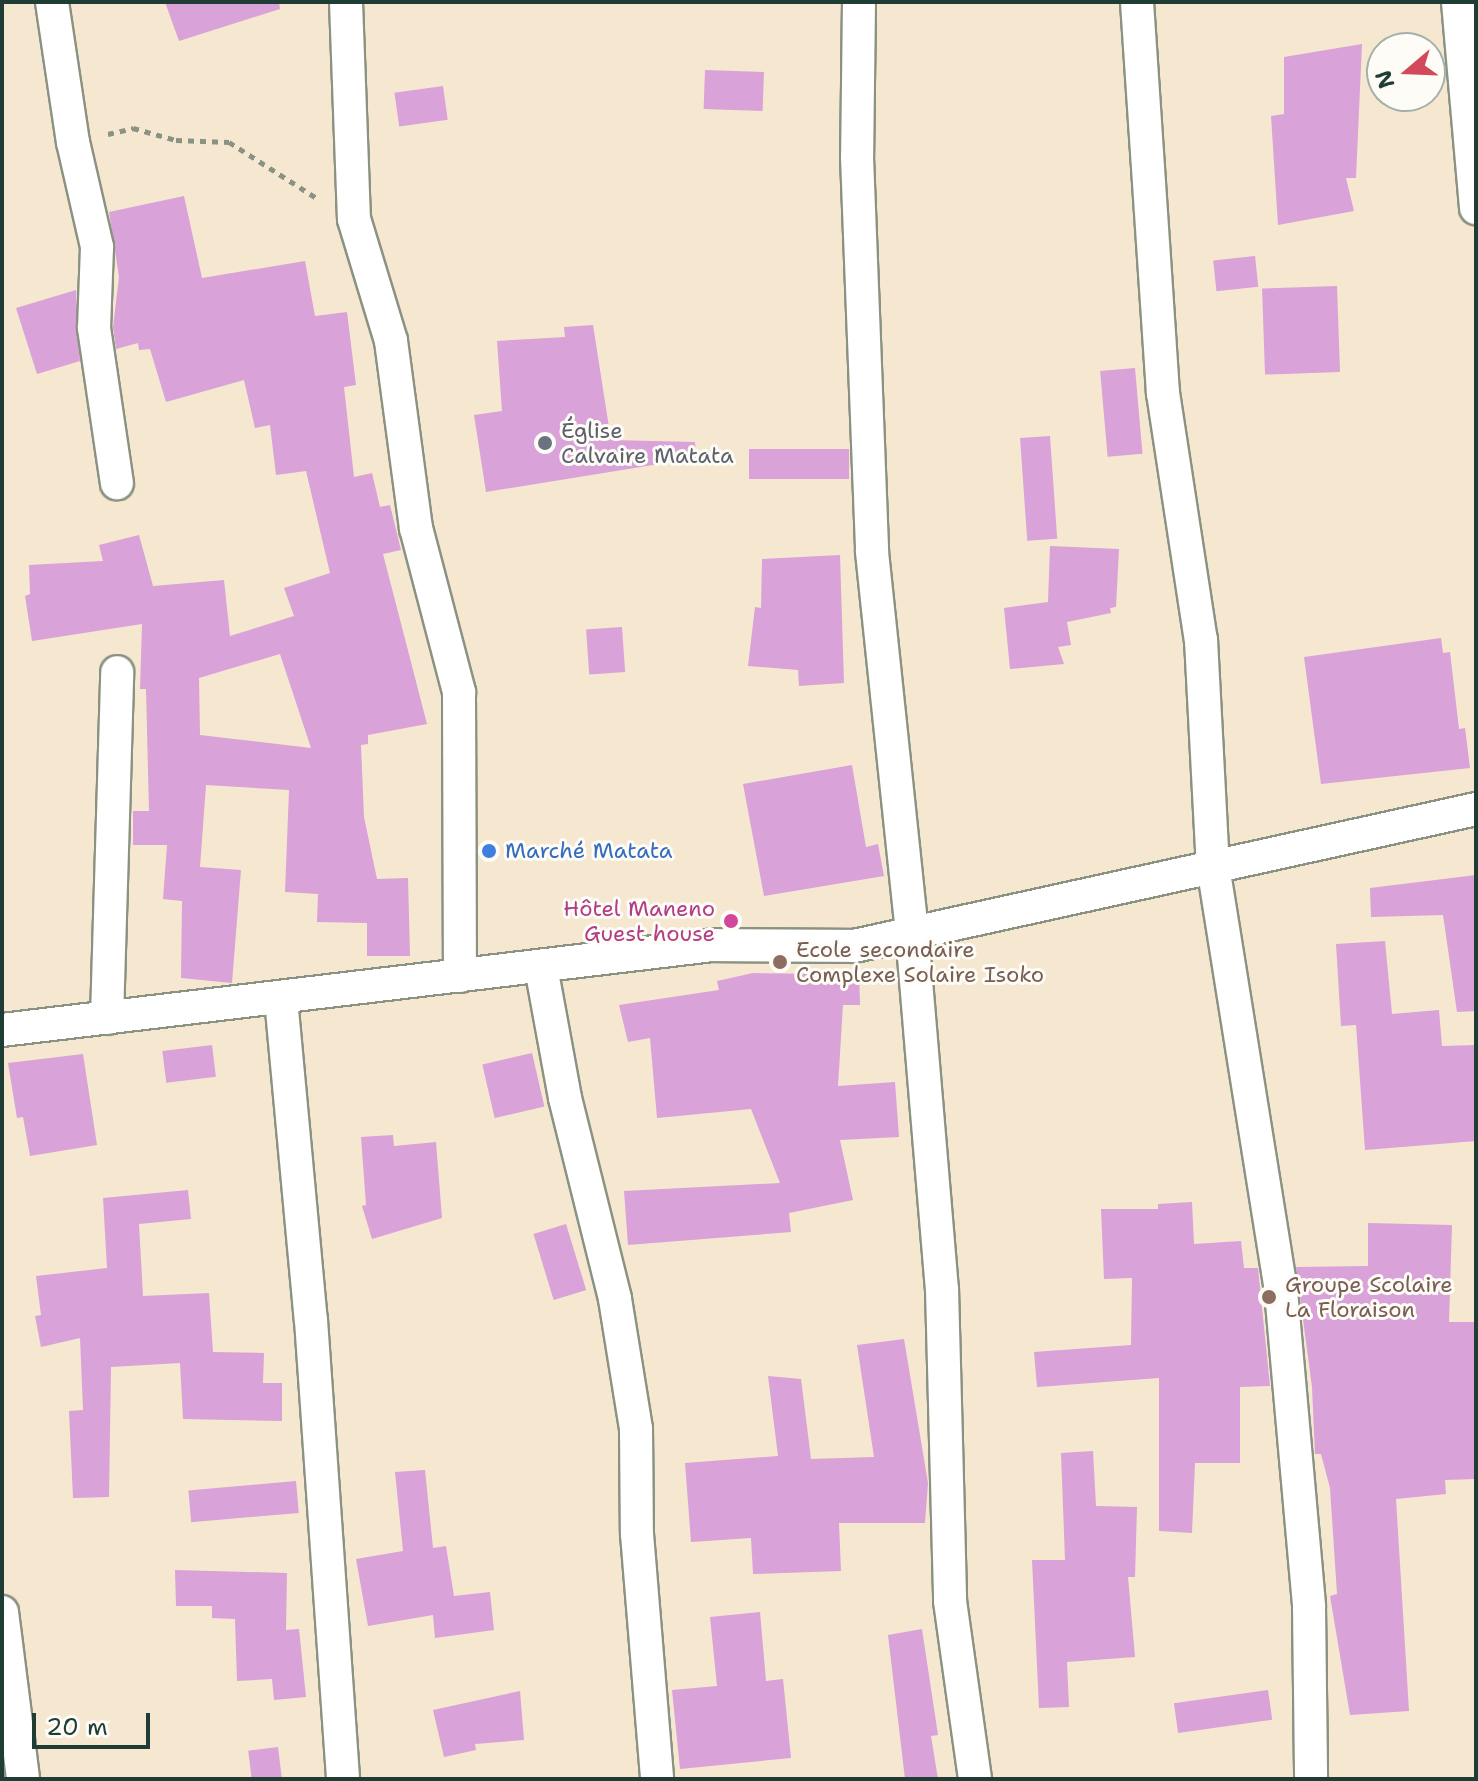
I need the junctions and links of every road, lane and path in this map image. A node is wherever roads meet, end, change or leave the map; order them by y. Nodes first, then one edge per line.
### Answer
1 (52, 2) edge
2 (346, 2) edge
3 (859, 2) edge
4 (1137, 2) edge
5 (1458, 2) edge
6 (73, 142) junction
7 (1476, 208) edge
8 (354, 219) junction
9 (117, 483) dead end
10 (117, 672) dead end
11 (1476, 809) edge
12 (1213, 866) junction
13 (912, 933) junction
14 (541, 967) junction
15 (460, 976) junction
16 (281, 999) junction
17 (107, 1018) junction
18 (2, 1030) edge
19 (2, 1612) edge
20 (23, 1779) edge
21 (343, 1779) edge
22 (657, 1779) edge
23 (975, 1779) edge
24 (1311, 1779) edge

1 - 6 street
2 - 8 street
3 - 13 street
4 - 12 street
5 - 7 street
6 - 8 path
6 - 9 street
8 - 15 street
10 - 17 street
11 - 12 street
12 - 13 street
12 - 24 street
13 - 14 street
13 - 23 street
14 - 15 street
14 - 22 street
15 - 16 street
16 - 17 street
16 - 21 street
17 - 18 street
19 - 20 street

